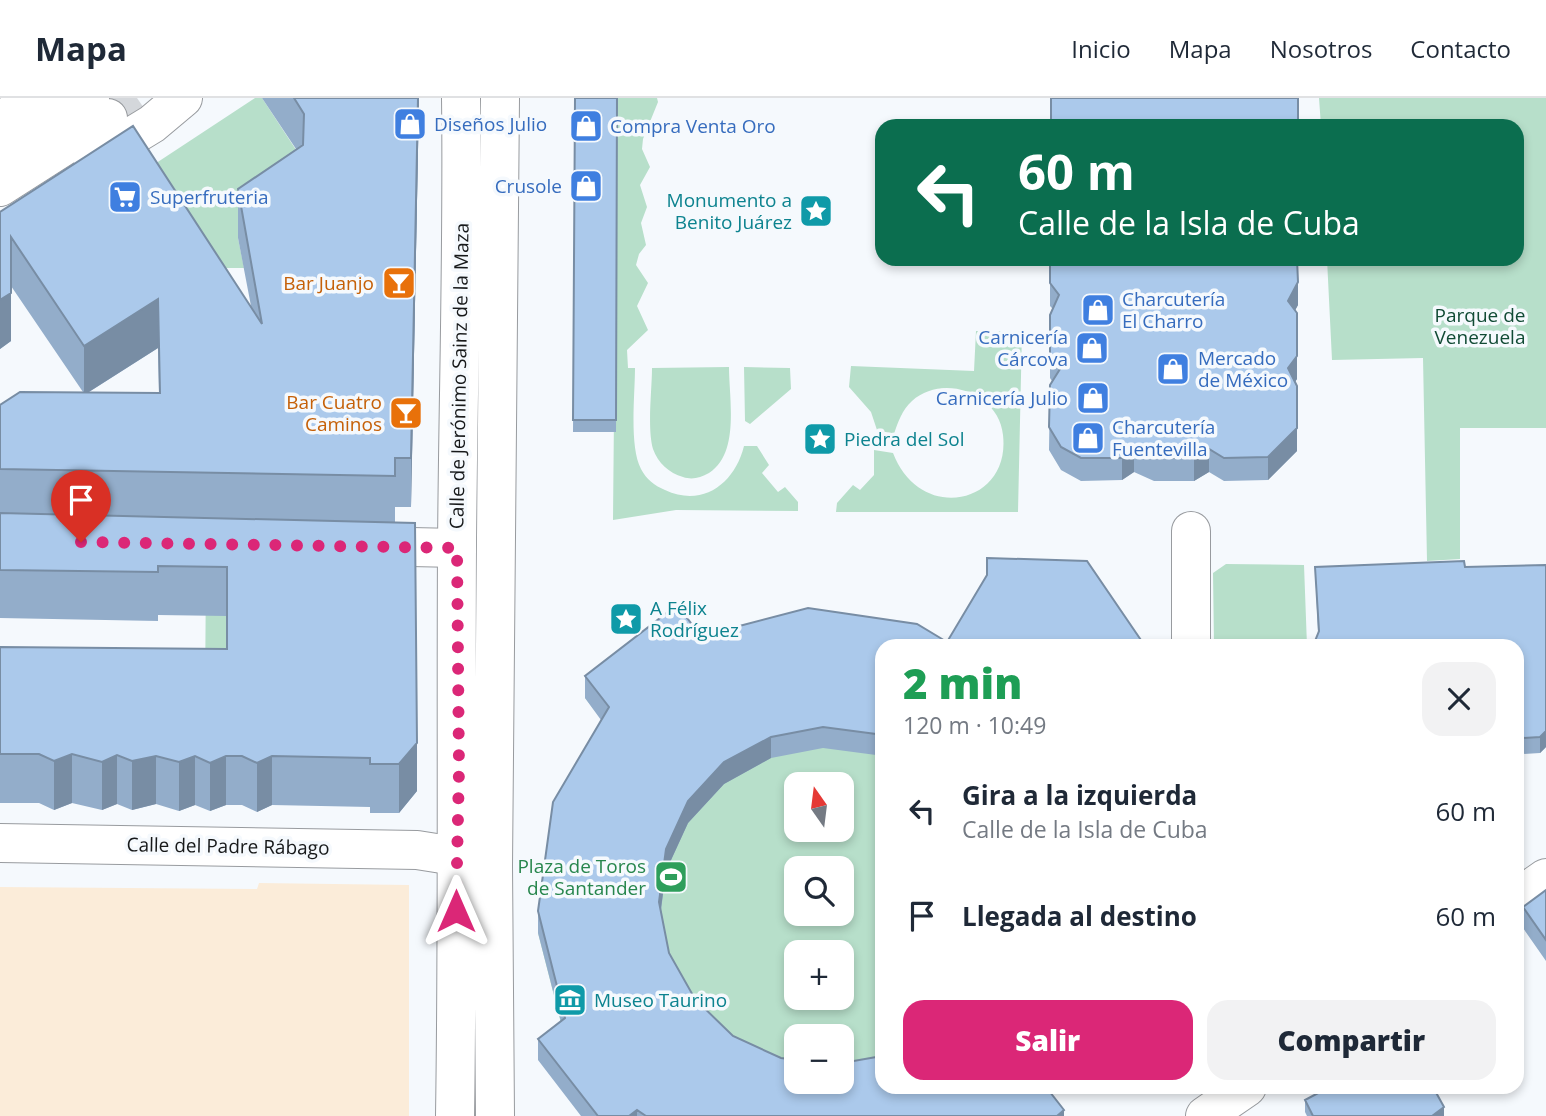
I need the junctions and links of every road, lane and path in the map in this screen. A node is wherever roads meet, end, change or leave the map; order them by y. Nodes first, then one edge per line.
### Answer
1 (37, 98) edge
2 (183, 98) edge
3 (461, 98) edge
4 (500, 98) edge
5 (99, 108) edge
6 (0, 121) edge
7 (0, 154) edge
8 (0, 187) edge
9 (0, 219) edge
10 (1191, 531) dead end
11 (325, 545) edge
12 (457, 548) junction
13 (1191, 639) edge
14 (0, 843) edge
15 (455, 856) junction
16 (1546, 878) edge
17 (1524, 893) edge
18 (1237, 1094) edge
19 (455, 1116) edge
20 (495, 1116) edge
21 (1205, 1116) edge

1 - 6 main road
2 - 9 main road
3 - 12 main road, Calle de Jerónimo Sainz de la Maza
4 - 20 main road, Calle de Jerónimo Sainz de la Maza
5 - 7 main road
5 - 8 main road
10 - 13 main road
11 - 12 main road
12 - 15 main road, Calle de Jerónimo Sainz de la Maza
14 - 15 main road, Calle del Padre Rábago
15 - 19 main road, Calle de Jerónimo Sainz de la Maza
16 - 17 main road
18 - 21 main road

